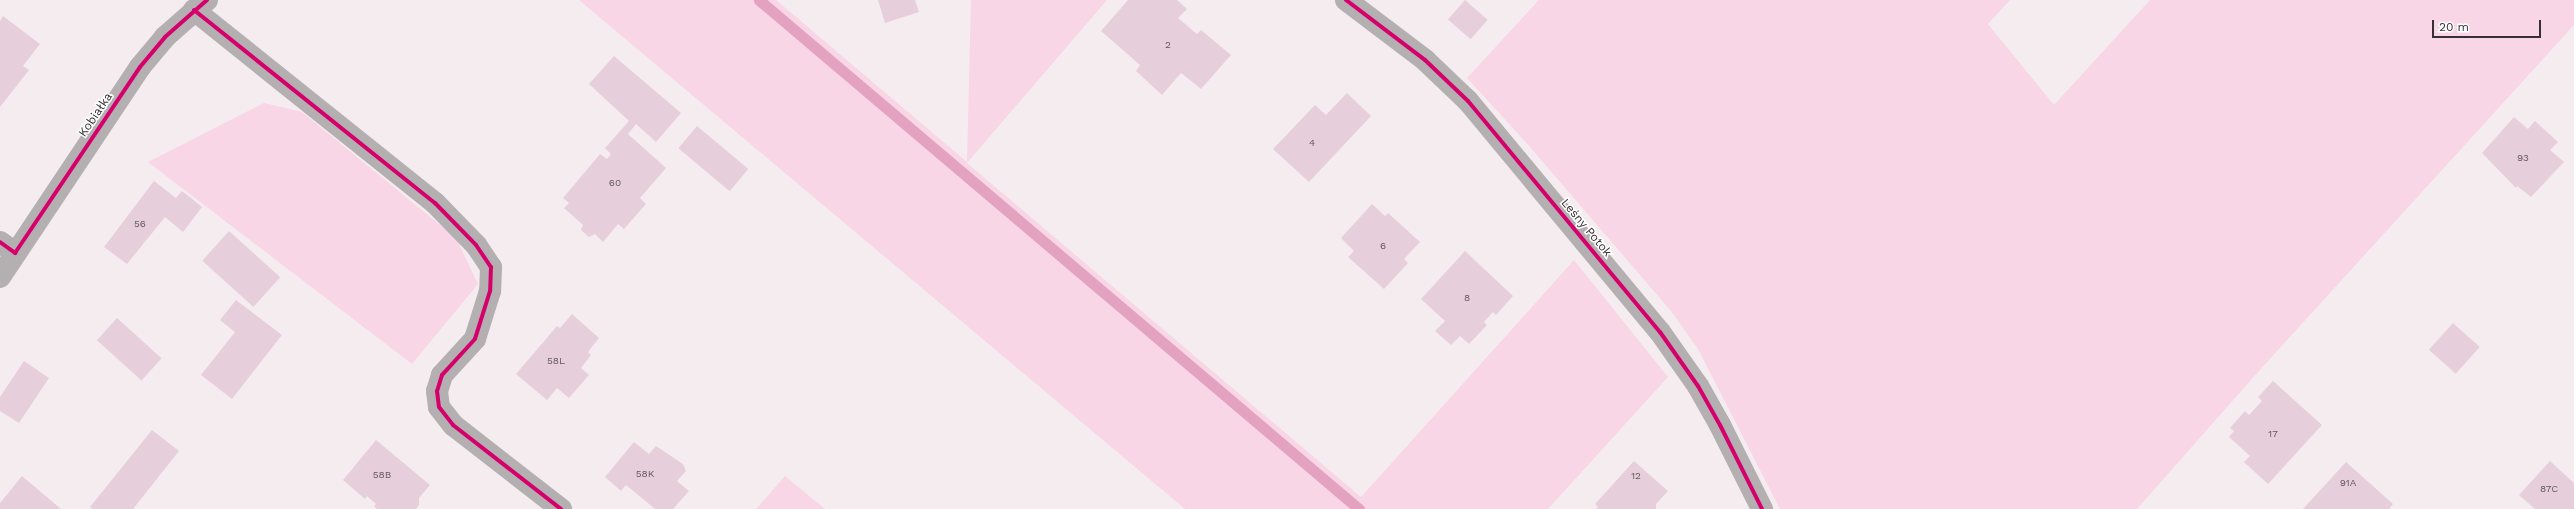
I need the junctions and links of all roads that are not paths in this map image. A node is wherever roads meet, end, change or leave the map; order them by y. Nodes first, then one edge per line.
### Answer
1 (1346, 0) edge
2 (200, 5) edge
3 (8, 247) edge
4 (0, 277) edge
5 (561, 509) edge
6 (1762, 509) edge

1 - 6 street, Leśny Potok
2 - 3 street, Kobiałka
2 - 5 street
3 - 4 street, Kobiałka

